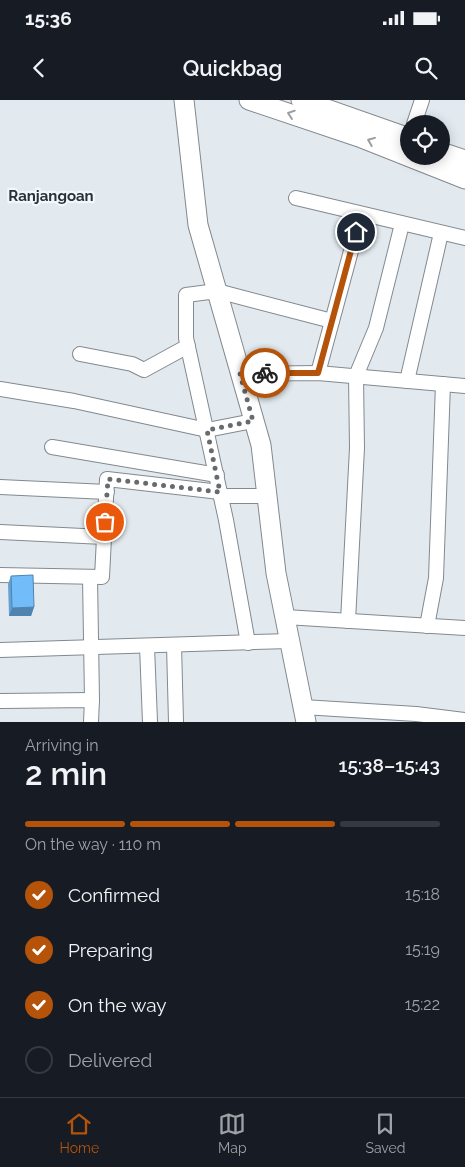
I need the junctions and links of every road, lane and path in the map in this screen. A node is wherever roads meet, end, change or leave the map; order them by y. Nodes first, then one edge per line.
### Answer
1 (184, 100) edge
2 (301, 100) edge
3 (422, 100) edge
4 (254, 101) edge
5 (330, 112) edge
6 (417, 115) edge
7 (400, 141) edge
8 (450, 155) edge
9 (465, 160) edge
10 (442, 165) edge
11 (465, 179) edge
12 (296, 198) dead end
13 (361, 214) junction
14 (402, 224) junction
15 (441, 233) junction
16 (465, 238) edge
17 (217, 292) junction
18 (332, 321) junction
19 (188, 346) junction
20 (80, 354) dead end
21 (318, 373) junction
22 (240, 374) junction
23 (356, 376) junction
24 (407, 381) junction
25 (443, 384) junction
26 (465, 386) edge
27 (0, 389) edge
28 (253, 421) junction
29 (207, 430) junction
30 (52, 447) dead end
31 (216, 474) junction
32 (0, 487) edge
33 (107, 492) junction
34 (220, 494) junction
35 (267, 496) junction
36 (0, 532) edge
37 (104, 537) junction
38 (0, 575) edge
39 (90, 577) junction
40 (285, 617) junction
41 (348, 621) junction
42 (427, 626) junction
43 (465, 628) edge
44 (290, 641) junction
45 (248, 642) junction
46 (174, 645) junction
47 (147, 646) junction
48 (90, 649) junction
49 (0, 650) edge
50 (92, 700) junction
51 (0, 701) edge
52 (305, 714) edge
53 (465, 720) edge
54 (91, 722) edge
55 (150, 722) edge
56 (176, 722) edge

1 - 17 street
2 - 5 street
3 - 6 street
5 -> 4 street
5 - 7 street
8 - 9 street
10 - 11 street
12 - 13 street
13 - 14 street
13 - 18 street
14 - 15 street
14 - 23 street
15 - 16 street
15 - 24 street
17 - 18 street
17 - 19 street
17 - 22 street
18 - 21 street
19 - 20 street
19 - 29 street
21 - 22 street
21 - 23 street
22 - 28 street
23 - 24 street
23 - 41 street
24 - 25 street
25 - 26 street
25 - 42 street
27 - 29 street
28 - 29 street
28 - 35 street
29 - 31 street
30 - 31 street
31 - 34 street
32 - 33 street
33 - 34 street
33 - 37 street
34 - 35 street
34 - 45 street
35 - 40 street
36 - 37 street
37 - 39 street
38 - 39 street
39 - 48 street
40 - 41 street
40 - 44 street
41 - 42 street
42 - 43 street
44 - 45 street
44 - 52 street
45 - 46 street
46 - 47 street
46 - 56 street
47 - 48 street
47 - 55 street
48 - 49 street
48 - 50 street
50 - 51 street
50 - 54 street
52 - 53 street

